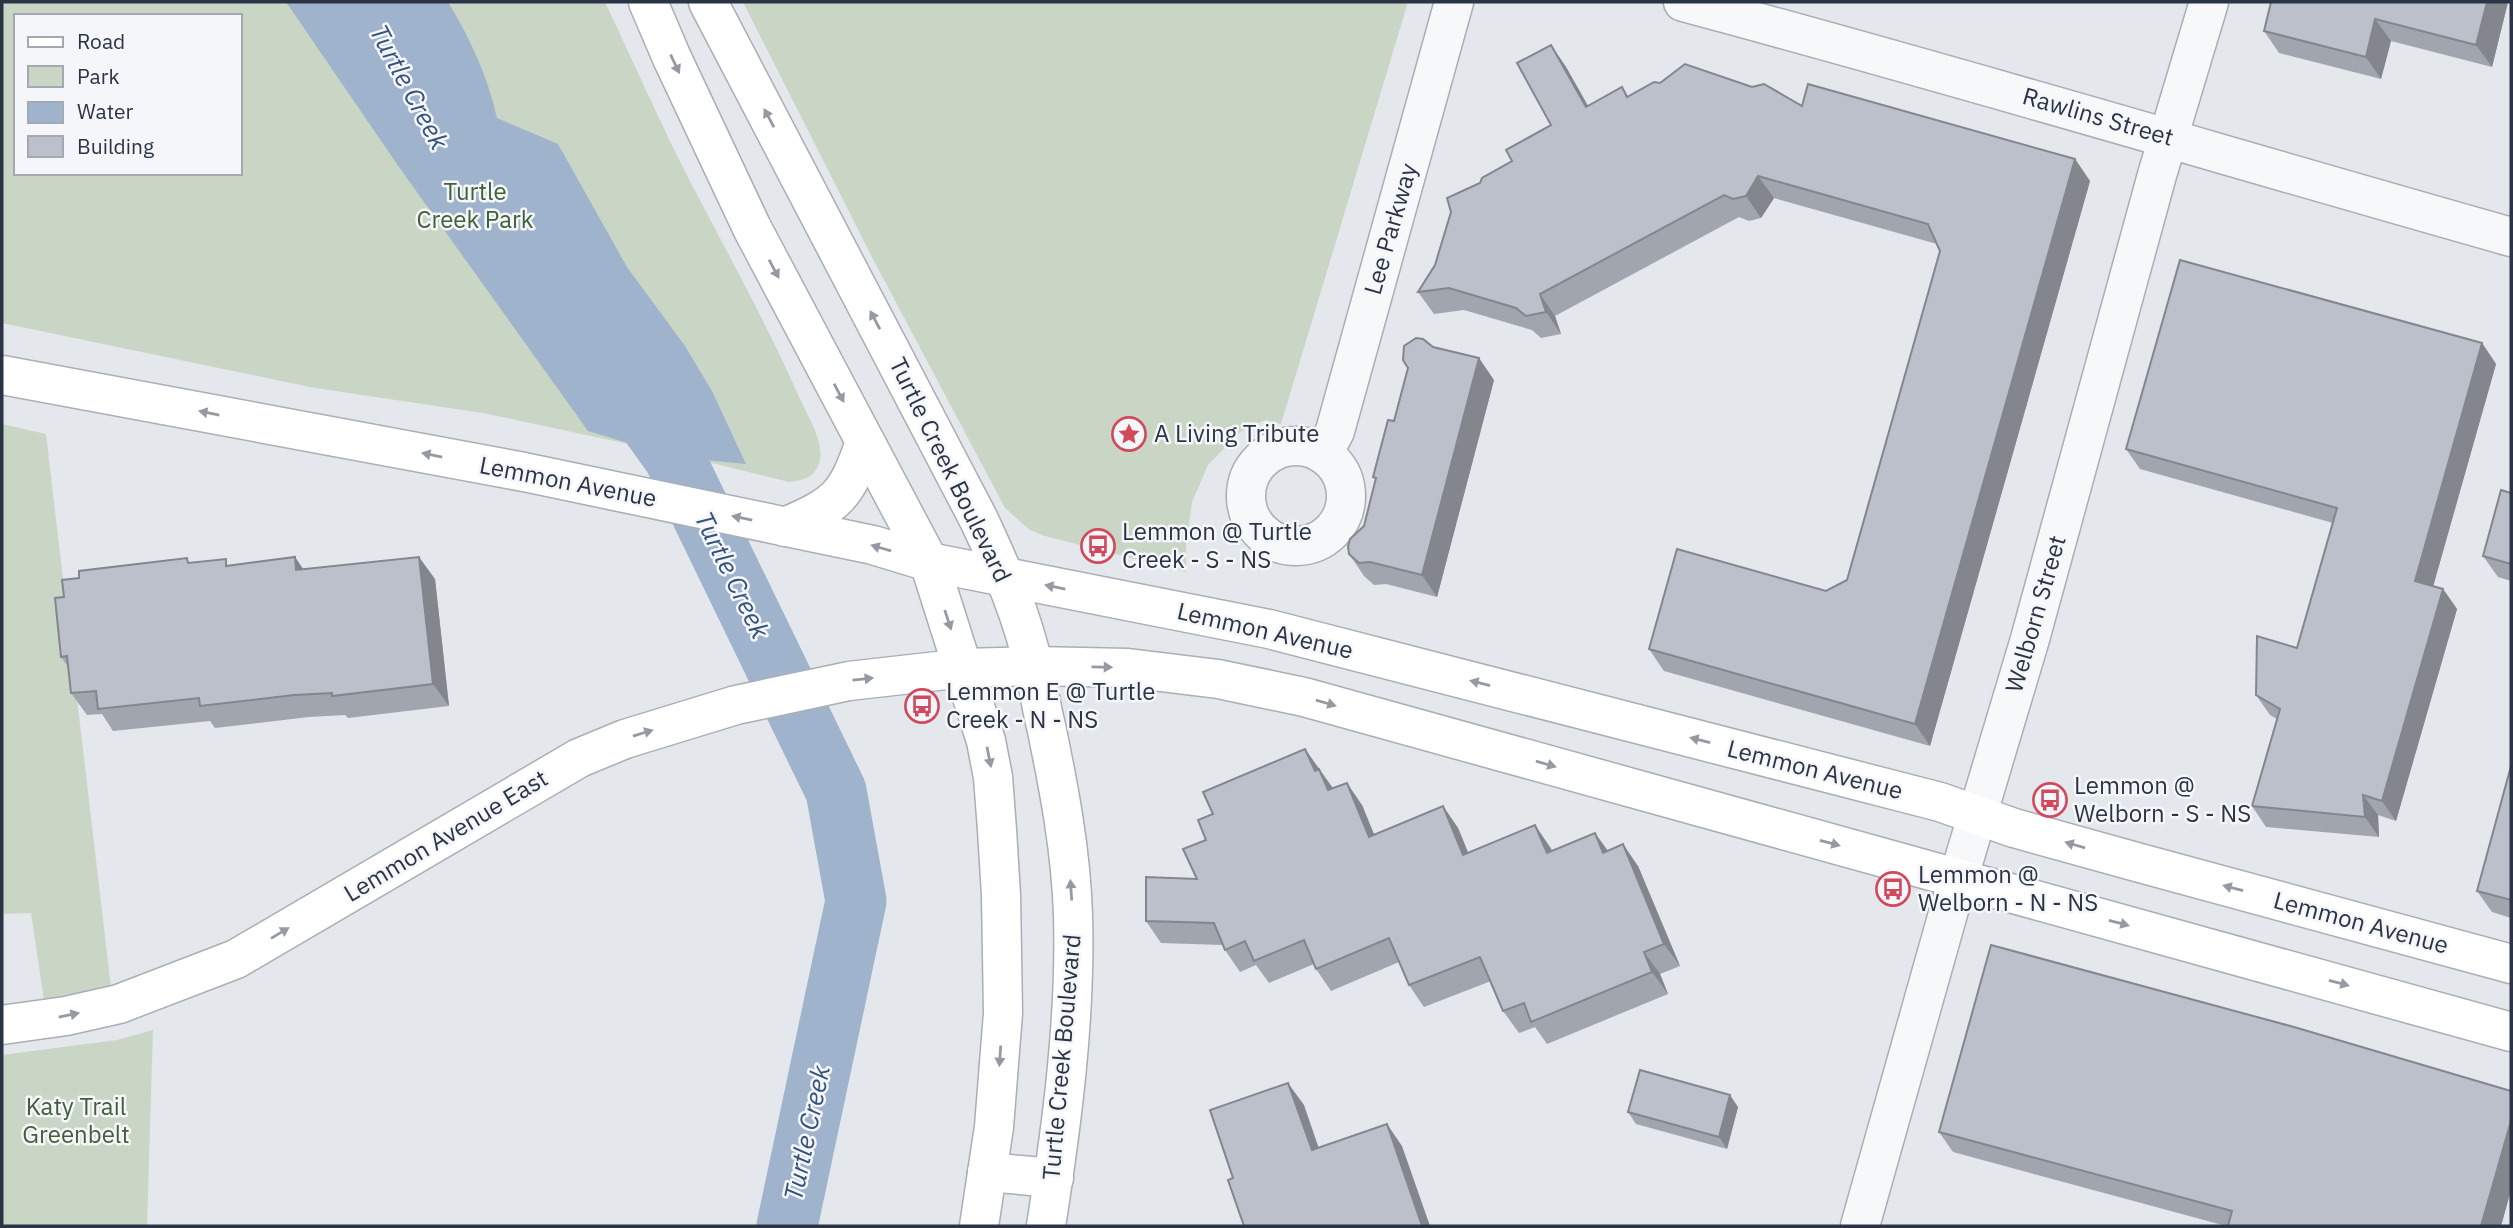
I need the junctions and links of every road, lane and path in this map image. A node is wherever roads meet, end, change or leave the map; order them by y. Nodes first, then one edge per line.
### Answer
1 (649, 2) edge
2 (708, 2) edge
3 (1454, 2) edge
4 (1683, 2) edge
5 (2209, 2) edge
6 (2169, 138) junction
7 (2511, 237) edge
8 (2, 374) edge
9 (865, 442) junction
10 (1323, 454) dead end
11 (810, 527) junction
12 (929, 562) junction
13 (1006, 577) junction
14 (1034, 666) junction
15 (964, 668) junction
16 (1979, 815) junction
17 (1959, 878) junction
18 (2511, 964) edge
19 (2, 1025) edge
20 (2511, 1032) edge
21 (987, 1172) junction
22 (1054, 1178) junction
23 (979, 1226) edge
24 (1046, 1226) edge
25 (1860, 1226) edge

1 -> 9 main road
13 -> 2 main road, Turtle Creek Boulevard
3 - 10 street, Lee Parkway
4 - 6 street, Rawlins Street
5 - 6 street, Welborn Street
6 - 7 street, Rawlins Street
6 - 16 street, Welborn Street
11 -> 8 main road, Lemmon Avenue
9 - 11 main road
9 - 12 main road
12 -> 11 main road, Lemmon Avenue
12 - 13 main road, Lemmon Avenue
12 -> 15 main road
13 - 14 main road, Turtle Creek Boulevard
16 -> 13 main road, Lemmon Avenue
14 - 15 main road
14 -> 17 main road
22 -> 14 main road, Turtle Creek Boulevard
19 -> 15 main road, Lemmon Avenue East
15 -> 21 main road
16 - 17 street, Welborn Street
18 -> 16 main road, Lemmon Avenue
17 -> 20 main road
17 - 25 street, Welborn Street
21 - 22 main road
21 - 23 main road
22 - 24 main road, Turtle Creek Boulevard

